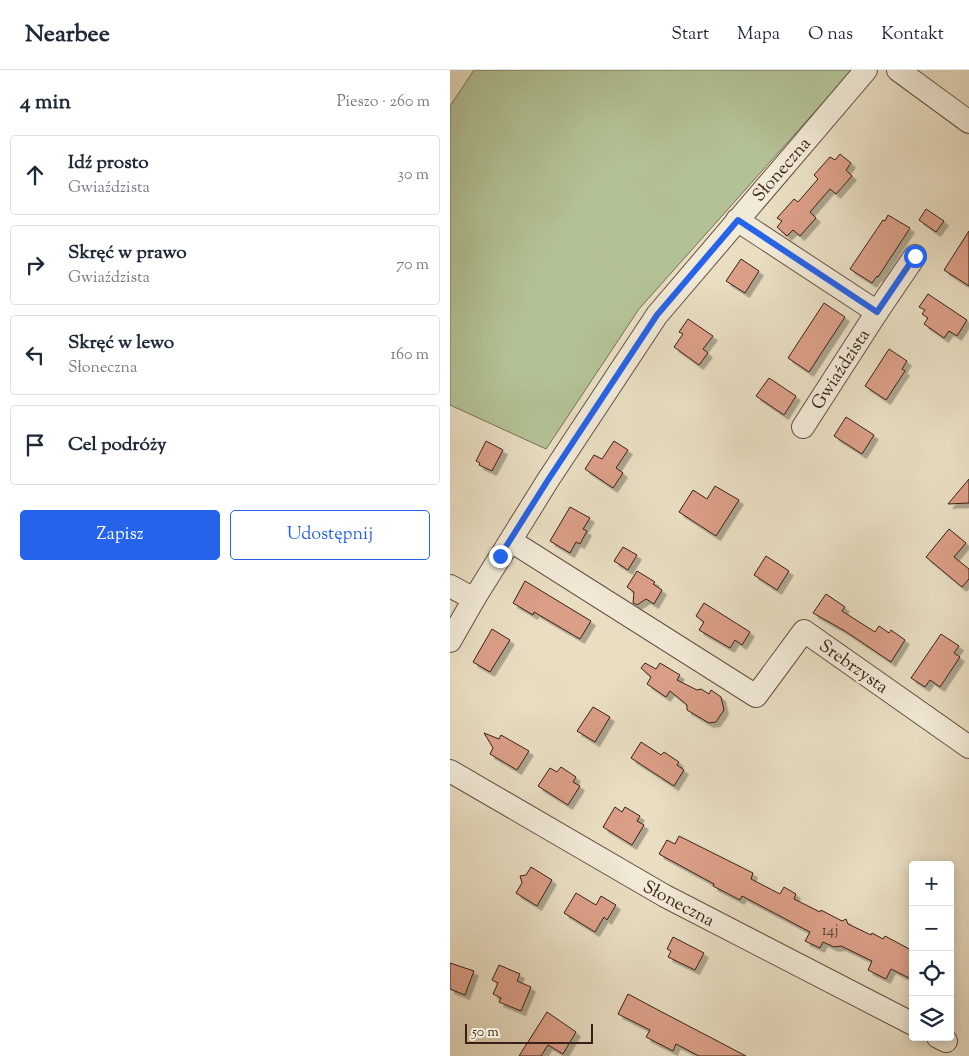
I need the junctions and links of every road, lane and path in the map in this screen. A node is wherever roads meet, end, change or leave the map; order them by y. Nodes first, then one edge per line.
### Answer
1 (866, 70) edge
2 (898, 70) edge
3 (969, 122) edge
4 (738, 220) junction
5 (915, 256) dead end
6 (877, 312) junction
7 (802, 427) dead end
8 (511, 541) junction
9 (450, 586) edge
10 (474, 599) junction
11 (450, 641) edge
12 (969, 747) edge
13 (450, 772) edge
14 (909, 1022) edge

1 - 4 street, Słoneczna
2 - 3 street
4 - 6 street, Gwiaździsta
4 - 8 street, Słoneczna
5 - 6 street, Gwiaździsta
6 - 7 street, Gwiaździsta
8 - 10 street, Słoneczna
8 - 12 street, Srebrzysta
9 - 10 street
10 - 11 street, Słoneczna
13 - 14 street, Słoneczna

